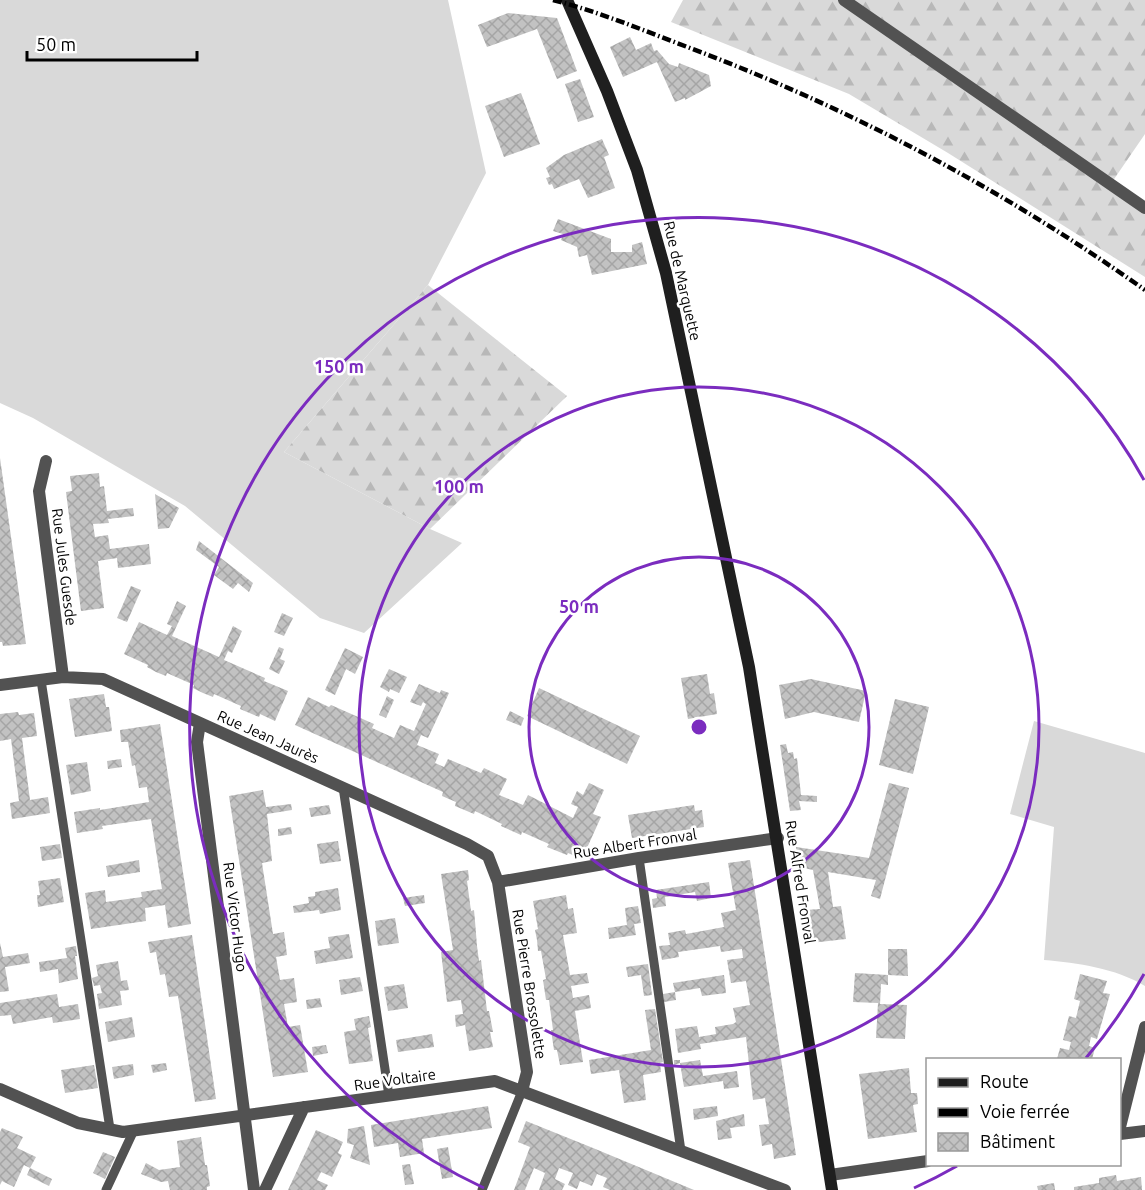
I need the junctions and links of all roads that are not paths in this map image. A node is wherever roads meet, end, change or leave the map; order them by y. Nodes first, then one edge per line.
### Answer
1 (567, 0) edge
2 (844, 0) edge
3 (1145, 208) edge
4 (46, 460) dead end
5 (732, 580) joint
6 (63, 677) junction
7 (40, 680) junction
8 (0, 685) edge
9 (200, 723) junction
10 (342, 787) junction
11 (778, 838) junction
12 (639, 858) junction
13 (498, 882) junction
14 (1145, 1027) edge
15 (0, 1089) edge
16 (522, 1091) junction
17 (389, 1096) junction
18 (304, 1107) junction
19 (245, 1115) junction
20 (1121, 1119) edge
21 (110, 1129) junction
22 (134, 1130) junction
23 (1145, 1131) edge
24 (1121, 1134) edge
25 (681, 1151) junction
26 (926, 1161) edge
27 (830, 1174) junction
28 (106, 1190) edge
29 (254, 1190) edge
30 (265, 1190) edge
31 (482, 1190) edge
32 (785, 1190) edge
33 (832, 1190) edge

1 - 5 street, Rue de Marquette
2 - 3 street
4 - 6 street, Rue Jules Guesde
5 - 11 street, Rue Alfred Fronval
6 - 7 street, Rue Jean Jaurès
6 - 9 street, Rue Jean Jaurès
7 - 8 street, Rue Jean Jaurès
7 - 21 lane
9 - 10 street, Rue Jean Jaurès
9 - 19 street, Rue Victor Hugo
10 - 13 street, Rue Jean Jaurès
10 - 17 lane
11 - 12 street, Rue Albert Fronval
11 - 27 street, Rue Alfred Fronval
12 - 13 street, Rue Albert Fronval
12 - 25 lane
13 - 16 street, Rue Pierre Brossolette
14 - 20 street
15 - 21 street, Rue Voltaire
16 - 17 street, Rue Voltaire
16 - 25 street, Rue Voltaire
16 - 31 lane
17 - 18 street, Rue Voltaire
18 - 19 street, Rue Voltaire
18 - 30 street
19 - 22 street, Rue Voltaire
19 - 29 street, Rue Victor Hugo
21 - 22 street, Rue Voltaire
22 - 28 lane
23 - 24 street
25 - 32 street, Rue Voltaire
26 - 27 street
27 - 33 street, Rue Alfred Fronval

